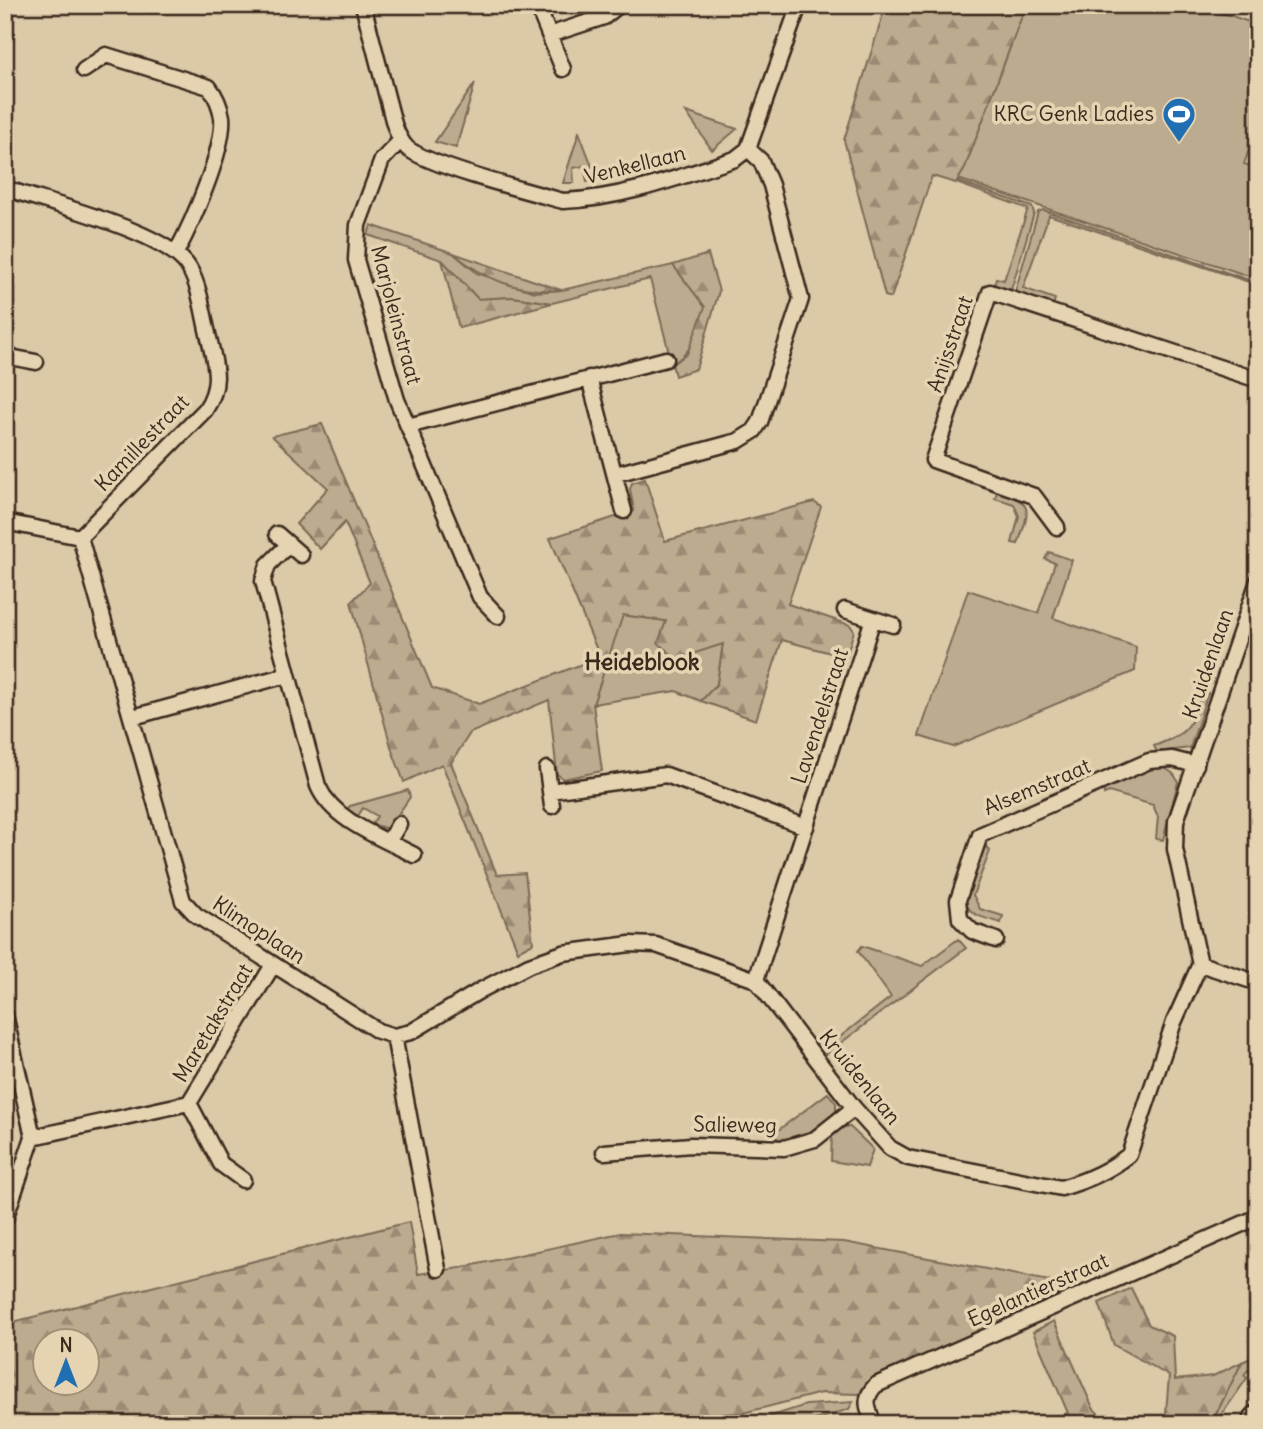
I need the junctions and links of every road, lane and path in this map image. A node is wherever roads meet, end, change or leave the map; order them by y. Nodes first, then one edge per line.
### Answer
1 (363, 5) edge
2 (537, 5) edge
3 (620, 5) edge
4 (799, 5) edge
5 (549, 35) junction
6 (563, 69) dead end
7 (84, 70) dead end
8 (400, 141) junction
9 (748, 149) junction
10 (5, 188) edge
11 (176, 253) junction
12 (5, 356) edge
13 (666, 359) dead end
14 (36, 362) dead end
15 (589, 378) junction
16 (1258, 380) edge
17 (408, 426) junction
18 (616, 474) junction
19 (624, 511) dead end
20 (5, 522) edge
21 (1057, 527) dead end
22 (277, 534) dead end
23 (80, 537) junction
24 (289, 544) junction
25 (301, 555) dead end
26 (1258, 581) edge
27 (845, 610) dead end
28 (498, 616) dead end
29 (873, 619) junction
30 (893, 625) dead end
31 (287, 675) junction
32 (133, 717) junction
33 (1196, 765) junction
34 (547, 769) dead end
35 (550, 791) junction
36 (552, 806) dead end
37 (399, 824) dead end
38 (806, 827) junction
39 (388, 842) junction
40 (414, 855) dead end
41 (996, 940) dead end
42 (1200, 964) junction
43 (273, 965) junction
44 (756, 980) junction
45 (1258, 983) edge
46 (5, 1015) edge
47 (394, 1035) junction
48 (189, 1103) junction
49 (854, 1108) junction
50 (33, 1137) junction
51 (604, 1152) dead end
52 (243, 1180) dead end
53 (1258, 1217) edge
54 (5, 1219) edge
55 (438, 1269) dead end
56 (874, 1424) edge

1 - 8 street
2 - 5 street
3 - 5 street
4 - 9 street
5 - 6 street
7 - 11 street
8 - 9 street, Venkellaan
8 - 17 street, Marjoleinstraat
9 - 18 street
10 - 11 street, Kamillestraat
11 - 23 street, Kamillestraat
12 - 14 street
13 - 15 street
15 - 17 street
15 - 18 street
16 - 21 street, Anijsstraat
17 - 28 street, Marjoleinstraat
18 - 19 street
20 - 23 street
22 - 24 street
23 - 32 street, Klimoplaan
24 - 25 street
24 - 31 street
26 - 33 street, Kruidenlaan
27 - 29 street
29 - 30 street
29 - 38 street, Lavendelstraat
31 - 32 street
31 - 39 street
32 - 43 street, Klimoplaan
33 - 41 street, Alsemstraat
33 - 42 street, Kruidenlaan
34 - 35 street
35 - 36 street
35 - 38 street
37 - 39 street
38 - 44 street, Lavendelstraat
39 - 40 street
42 - 45 street
42 - 49 street, Kruidenlaan
43 - 47 street, Klimoplaan
43 - 48 street, Maretakstraat
44 - 47 street
44 - 49 street, Kruidenlaan
46 - 50 street
47 - 55 street
48 - 50 street, Maretakstraat
48 - 52 street, Maretakstraat
49 - 51 street, Salieweg
50 - 54 street
53 - 56 street, Egelantierstraat

